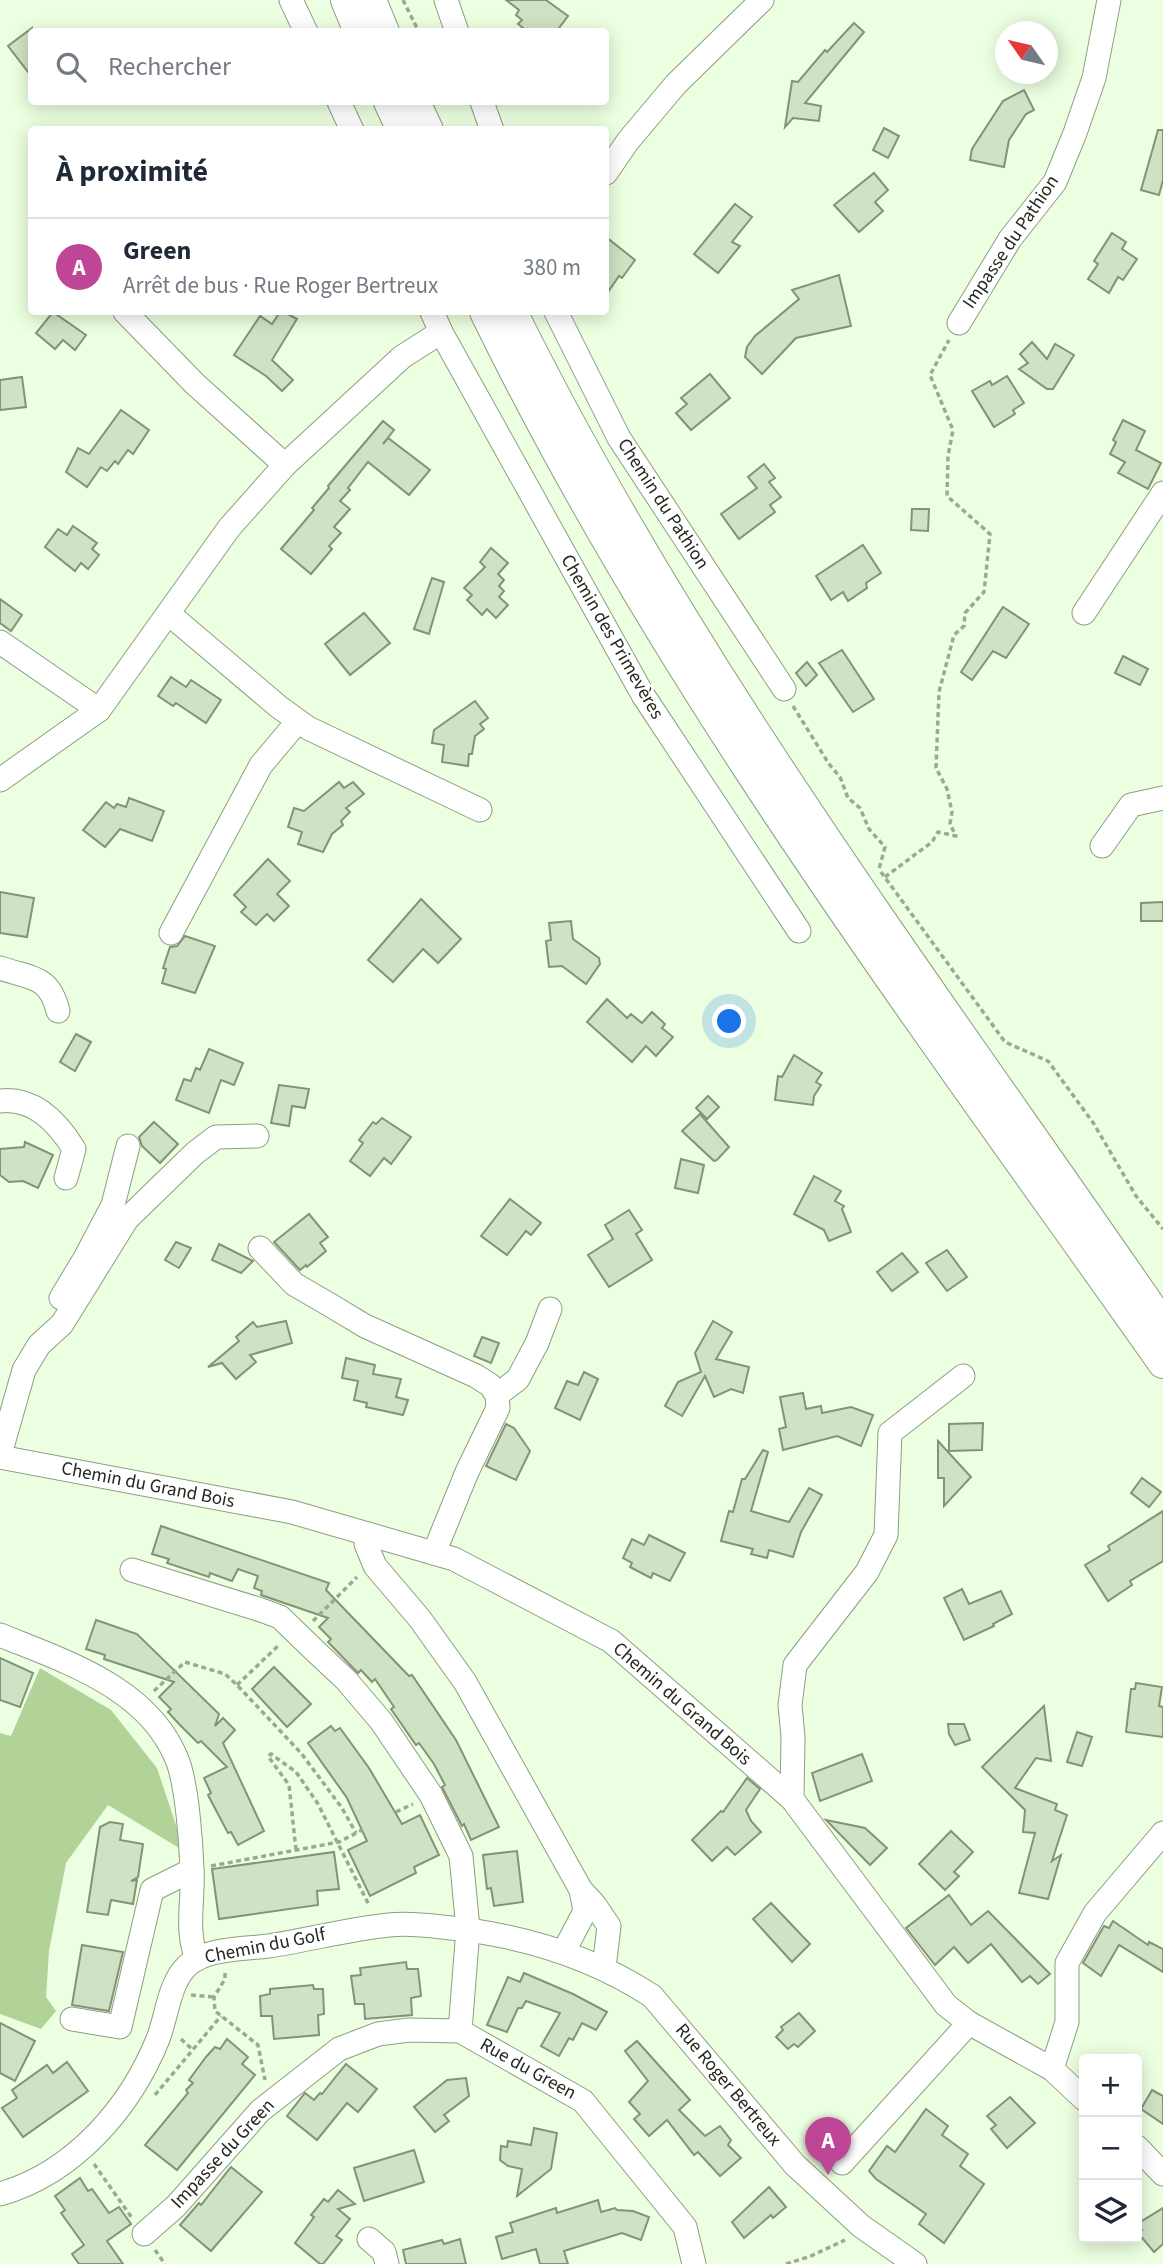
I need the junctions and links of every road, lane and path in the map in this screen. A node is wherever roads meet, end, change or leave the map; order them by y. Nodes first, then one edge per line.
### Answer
1 (290, 0) edge
2 (403, 0) edge
3 (446, 0) edge
4 (762, 0) edge
5 (1109, 0) edge
6 (355, 10) edge
7 (304, 28) edge
8 (379, 28) edge
9 (417, 28) edge
10 (456, 28) edge
11 (340, 105) edge
12 (390, 105) edge
13 (416, 105) edge
14 (483, 105) edge
15 (350, 126) edge
16 (400, 126) edge
17 (426, 126) edge
18 (491, 126) edge
19 (609, 169) edge
20 (128, 315) edge
21 (487, 315) edge
22 (514, 315) edge
23 (558, 315) edge
24 (437, 322) edge
25 (959, 323) joint
26 (285, 465) junction
27 (1163, 493) edge
28 (1084, 613) dead end
29 (169, 614) junction
30 (0, 642) edge
31 (784, 689) joint
32 (99, 710) junction
33 (298, 721) junction
34 (0, 780) edge
35 (1163, 798) edge
36 (480, 810) dead end
37 (1102, 846) dead end
38 (871, 858) dead end
39 (879, 869) junction
40 (885, 877) junction
41 (799, 931) dead end
42 (172, 933) dead end
43 (0, 968) edge
44 (58, 1011) dead end
45 (0, 1101) edge
46 (257, 1136) dead end
47 (128, 1146) dead end
48 (66, 1178) dead end
49 (1163, 1229) edge
50 (260, 1248) dead end
51 (550, 1309) dead end
52 (1163, 1325) edge
53 (40, 1345) junction
54 (1163, 1363) edge
55 (963, 1376) dead end
56 (496, 1395) junction
57 (0, 1456) edge
58 (367, 1534) junction
59 (433, 1553) junction
60 (132, 1570) dead end
61 (362, 1573) dead end
62 (294, 1631) junction
63 (0, 1635) edge
64 (237, 1685) junction
65 (153, 1692) dead end
66 (792, 1799) junction
67 (421, 1800) dead end
68 (396, 1812) dead end
69 (362, 1830) dead end
70 (356, 1833) junction
71 (1163, 1833) edge
72 (339, 1842) junction
73 (296, 1850) junction
74 (192, 1870) junction
75 (581, 1890) junction
76 (379, 1926) junction
77 (468, 1929) junction
78 (564, 1951) junction
79 (197, 1959) junction
80 (224, 1967) dead end
81 (604, 1968) junction
82 (187, 1995) dead end
83 (214, 1997) junction
84 (221, 2016) junction
85 (72, 2019) dead end
86 (969, 2023) junction
87 (460, 2031) junction
88 (174, 2033) dead end
89 (192, 2050) junction
90 (1052, 2069) junction
91 (1079, 2094) edge
92 (148, 2104) dead end
93 (269, 2104) junction
94 (82, 2148) junction
95 (1142, 2152) edge
96 (842, 2163) dead end
97 (1163, 2174) edge
98 (0, 2194) edge
99 (850, 2238) dead end
100 (369, 2239) dead end
101 (150, 2243) junction
102 (165, 2264) edge
103 (387, 2264) edge
104 (694, 2264) edge
105 (786, 2264) edge
106 (915, 2264) edge

1 - 7 street
2 - 9 path
3 - 10 street
4 - 19 street
5 - 25 street, Impasse du Pathion
6 - 8 main road
11 - 15 street
12 - 16 main road
13 - 17 main road
14 - 18 street
20 - 26 street
21 - 54 main road
22 - 52 main road
23 - 31 street, Chemin du Pathion
24 - 26 street, Chemin des Primevères
24 - 41 street, Chemin des Primevères
25 - 40 path
26 - 29 street, Chemin des Primevères
27 - 28 street
29 - 32 street, Chemin des Primevères
29 - 33 street
30 - 32 street
31 - 39 path
32 - 34 street, Chemin des Primevères
33 - 36 street
33 - 42 street
35 - 37 street
38 - 39 path
39 - 40 path
40 - 49 path
43 - 44 street
45 - 48 street
46 - 53 street
47 - 53 street
50 - 56 street
51 - 56 street
53 - 57 street
55 - 66 street
56 - 59 street
57 - 58 street, Chemin du Grand Bois
58 - 59 street, Chemin du Grand Bois
58 - 75 street
59 - 66 street, Chemin du Grand Bois
60 - 62 street, Rue du Green
61 - 62 path
62 - 64 path
62 - 77 street, Rue du Green
63 - 74 street
64 - 65 path
64 - 70 path
66 - 86 street, Chemin du Grand Bois
67 - 68 path
69 - 70 path
70 - 72 path
71 - 90 street
72 - 73 path
72 - 73 path
72 - 76 path
73 - 74 path
74 - 79 street
74 - 85 street
75 - 78 street
75 - 81 street
76 - 77 street, Chemin du Golf
76 - 79 street, Chemin du Golf
77 - 78 street, Chemin du Golf
77 - 87 street, Rue du Green
78 - 81 street, Chemin du Golf
79 - 94 street, Chemin du Golf
80 - 83 path
81 - 106 street, Rue Roger Bertreux
82 - 83 path
83 - 84 path
84 - 89 path
84 - 93 path
86 - 90 street, Chemin du Grand Bois
86 - 96 street
87 - 93 street, Impasse du Green
87 - 104 street, Rue du Green
88 - 89 path
89 - 92 path
90 - 91 street, Chemin du Grand Bois
93 - 101 street, Impasse du Green
94 - 98 street, Chemin du Golf
94 - 101 path
95 - 97 street
99 - 105 path
100 - 103 street
101 - 102 path

